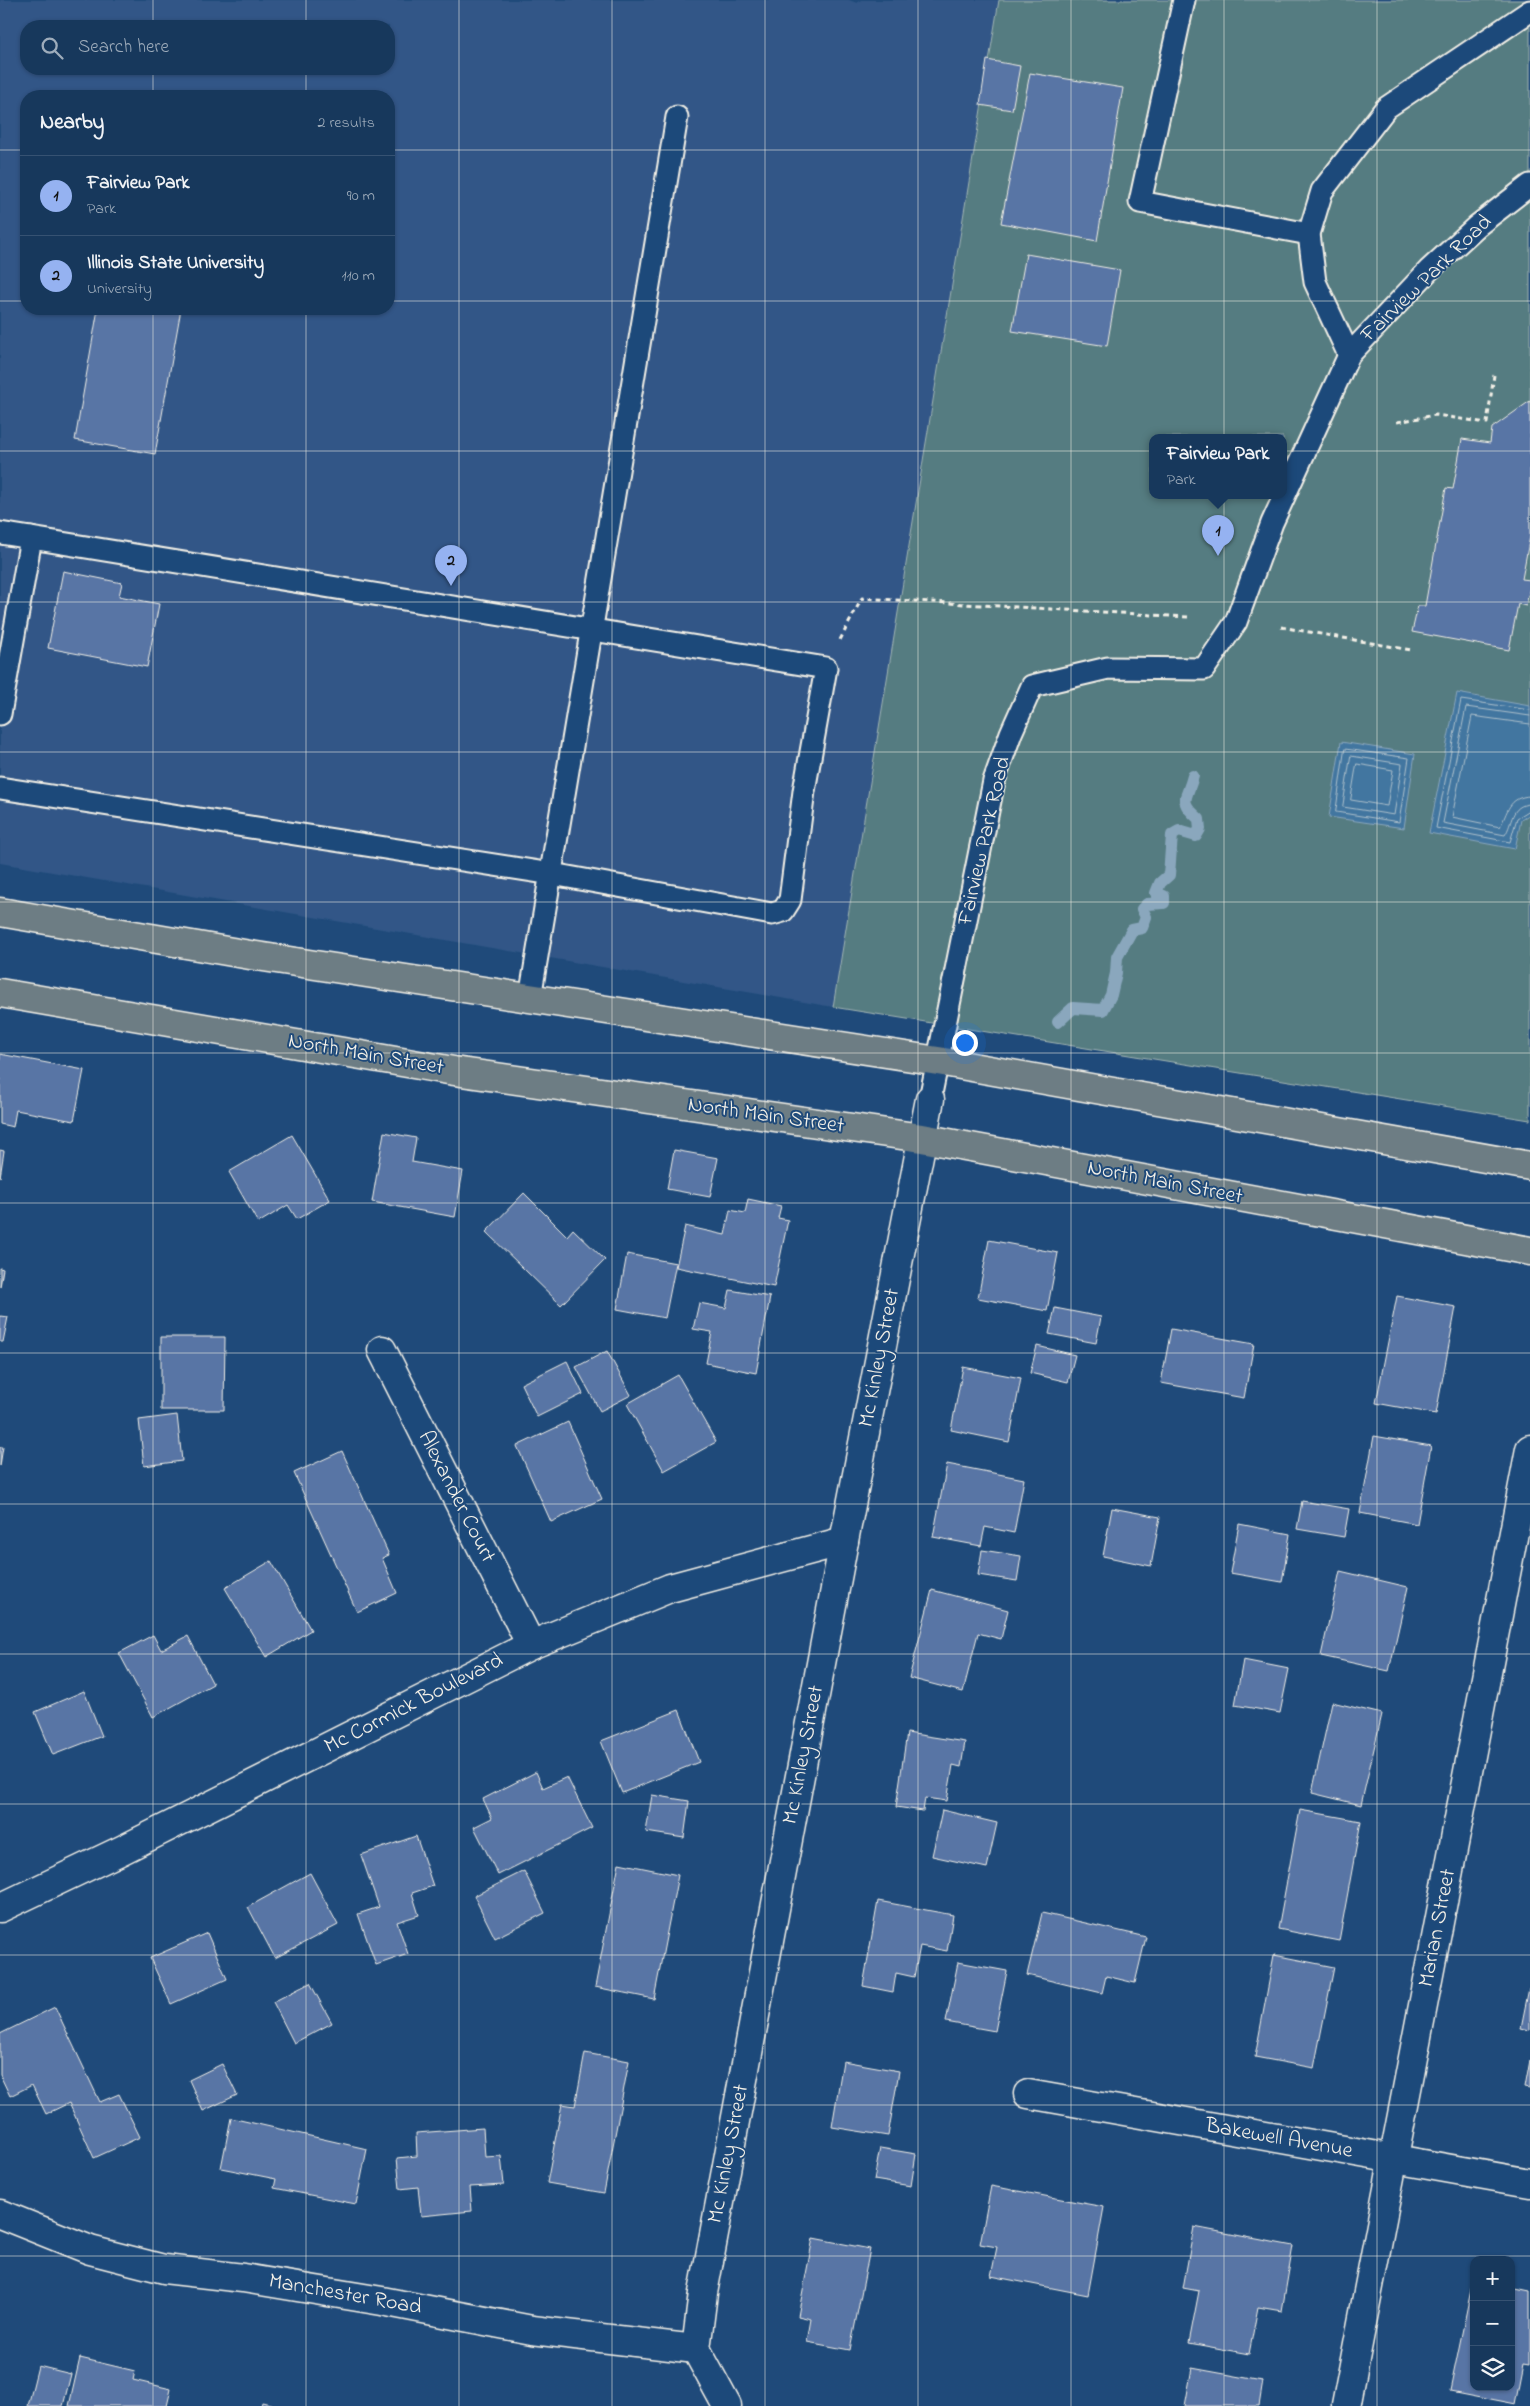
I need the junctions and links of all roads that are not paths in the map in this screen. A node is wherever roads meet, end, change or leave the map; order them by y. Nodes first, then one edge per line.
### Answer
1 (1184, 0) edge
2 (1530, 11) edge
3 (677, 117) dead end
4 (1530, 185) edge
5 (1309, 234) junction
6 (1349, 355) junction
7 (1287, 490) edge
8 (1283, 499) edge
9 (0, 533) edge
10 (31, 538) junction
11 (592, 630) junction
12 (0, 714) edge
13 (0, 788) edge
14 (552, 874) junction
15 (0, 912) edge
16 (0, 993) edge
17 (530, 998) junction
18 (938, 1060) junction
19 (930, 1099) joint
20 (922, 1138) junction
21 (1530, 1166) edge
22 (1530, 1251) edge
23 (382, 1350) dead end
24 (1530, 1449) edge
25 (844, 1541) junction
26 (531, 1645) junction
27 (0, 1908) edge
28 (1028, 2094) dead end
29 (1394, 2159) junction
30 (1530, 2183) edge
31 (0, 2214) edge
32 (696, 2349) junction
33 (727, 2406) edge
34 (1346, 2406) edge

1 - 5 lane
2 - 5 lane, Fairview Park Road
3 - 11 lane
4 - 6 lane, Fairview Park Road
5 - 6 lane, Fairview Park Road
6 - 7 lane, Fairview Park Road
8 - 18 lane, Fairview Park Road
9 - 10 lane
10 - 11 lane
10 - 12 lane
11 - 14 lane
11 - 14 lane
13 - 14 lane
14 - 17 lane
15 - 17 main road
16 - 20 main road, North Main Street
17 - 18 main road
18 - 19 lane, Fairview Park Road
18 - 21 main road
19 - 20 street, Mc Kinley Street
20 - 22 main road, North Main Street
20 - 25 street, Mc Kinley Street
23 - 26 street, Alexander Court
24 - 29 street, Marian Street
25 - 26 street, Mc Cormick Boulevard
25 - 32 street, Mc Kinley Street
26 - 27 street, Mc Cormick Boulevard
28 - 29 street, Bakewell Avenue
29 - 30 street, Bakewell Avenue
29 - 34 street, Marian Street
31 - 32 street, Manchester Road
32 - 33 street

